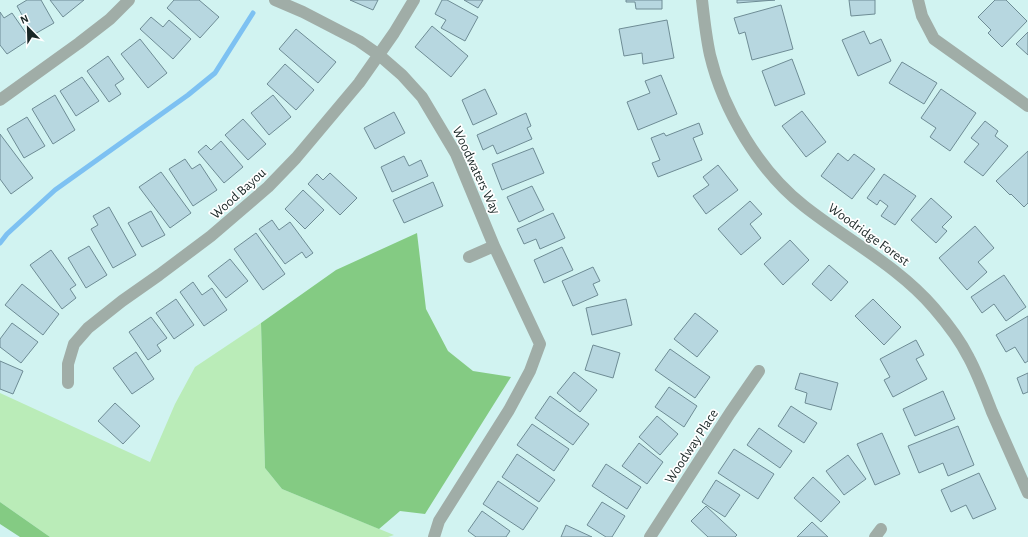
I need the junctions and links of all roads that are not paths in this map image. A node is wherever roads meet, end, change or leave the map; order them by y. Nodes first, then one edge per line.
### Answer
1 (129, 0) edge
2 (275, 0) edge
3 (414, 0) edge
4 (702, 0) edge
5 (918, 0) edge
6 (378, 55) junction
7 (0, 100) edge
8 (1028, 106) edge
9 (494, 246) junction
10 (469, 257) dead end
11 (759, 371) dead end
12 (68, 383) dead end
13 (1028, 493) edge
14 (434, 537) edge
15 (650, 537) edge

1 - 7 street
2 - 6 street, Woodwaters Way
3 - 6 street, Wood Bayou
4 - 13 street, Woodridge Forest
5 - 8 street
6 - 9 street, Woodwaters Way
6 - 12 street, Wood Bayou
9 - 10 street
9 - 14 street, Woodwaters Way
11 - 15 street, Woodway Place

